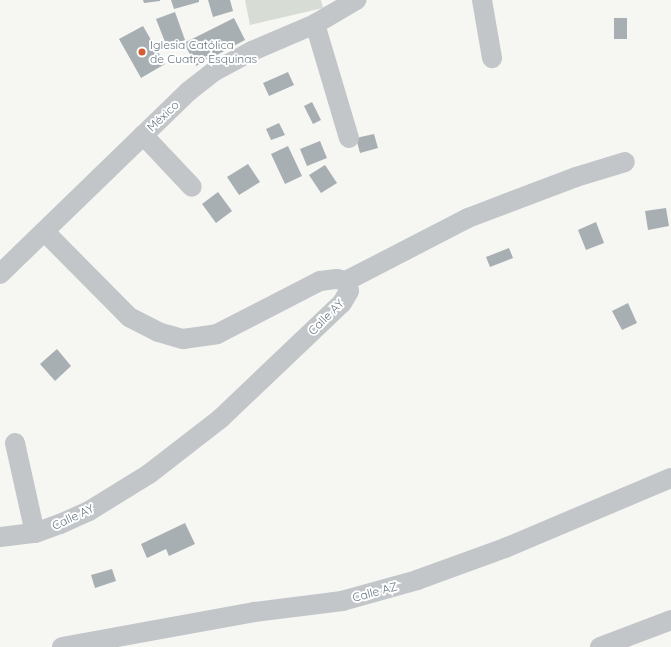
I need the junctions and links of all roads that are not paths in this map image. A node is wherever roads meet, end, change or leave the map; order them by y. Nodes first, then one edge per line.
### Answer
1 (356, 0) edge
2 (482, 0) edge
3 (315, 24) junction
4 (492, 58) dead end
5 (143, 135) junction
6 (348, 138) dead end
7 (625, 162) dead end
8 (192, 187) dead end
9 (45, 232) junction
10 (0, 274) edge
11 (346, 281) junction
12 (15, 443) dead end
13 (671, 478) edge
14 (35, 533) junction
15 (0, 537) edge
16 (671, 620) edge
17 (62, 647) edge
18 (600, 647) edge

1 - 3 street, México
2 - 4 street
3 - 5 street, México
3 - 6 street
5 - 8 street
5 - 9 street, México
7 - 11 street
9 - 10 street, México
9 - 11 street, Calle AY
11 - 14 street, Calle AY
12 - 14 street
13 - 17 street, Calle AZ
14 - 15 street, Calle AY
16 - 18 street

